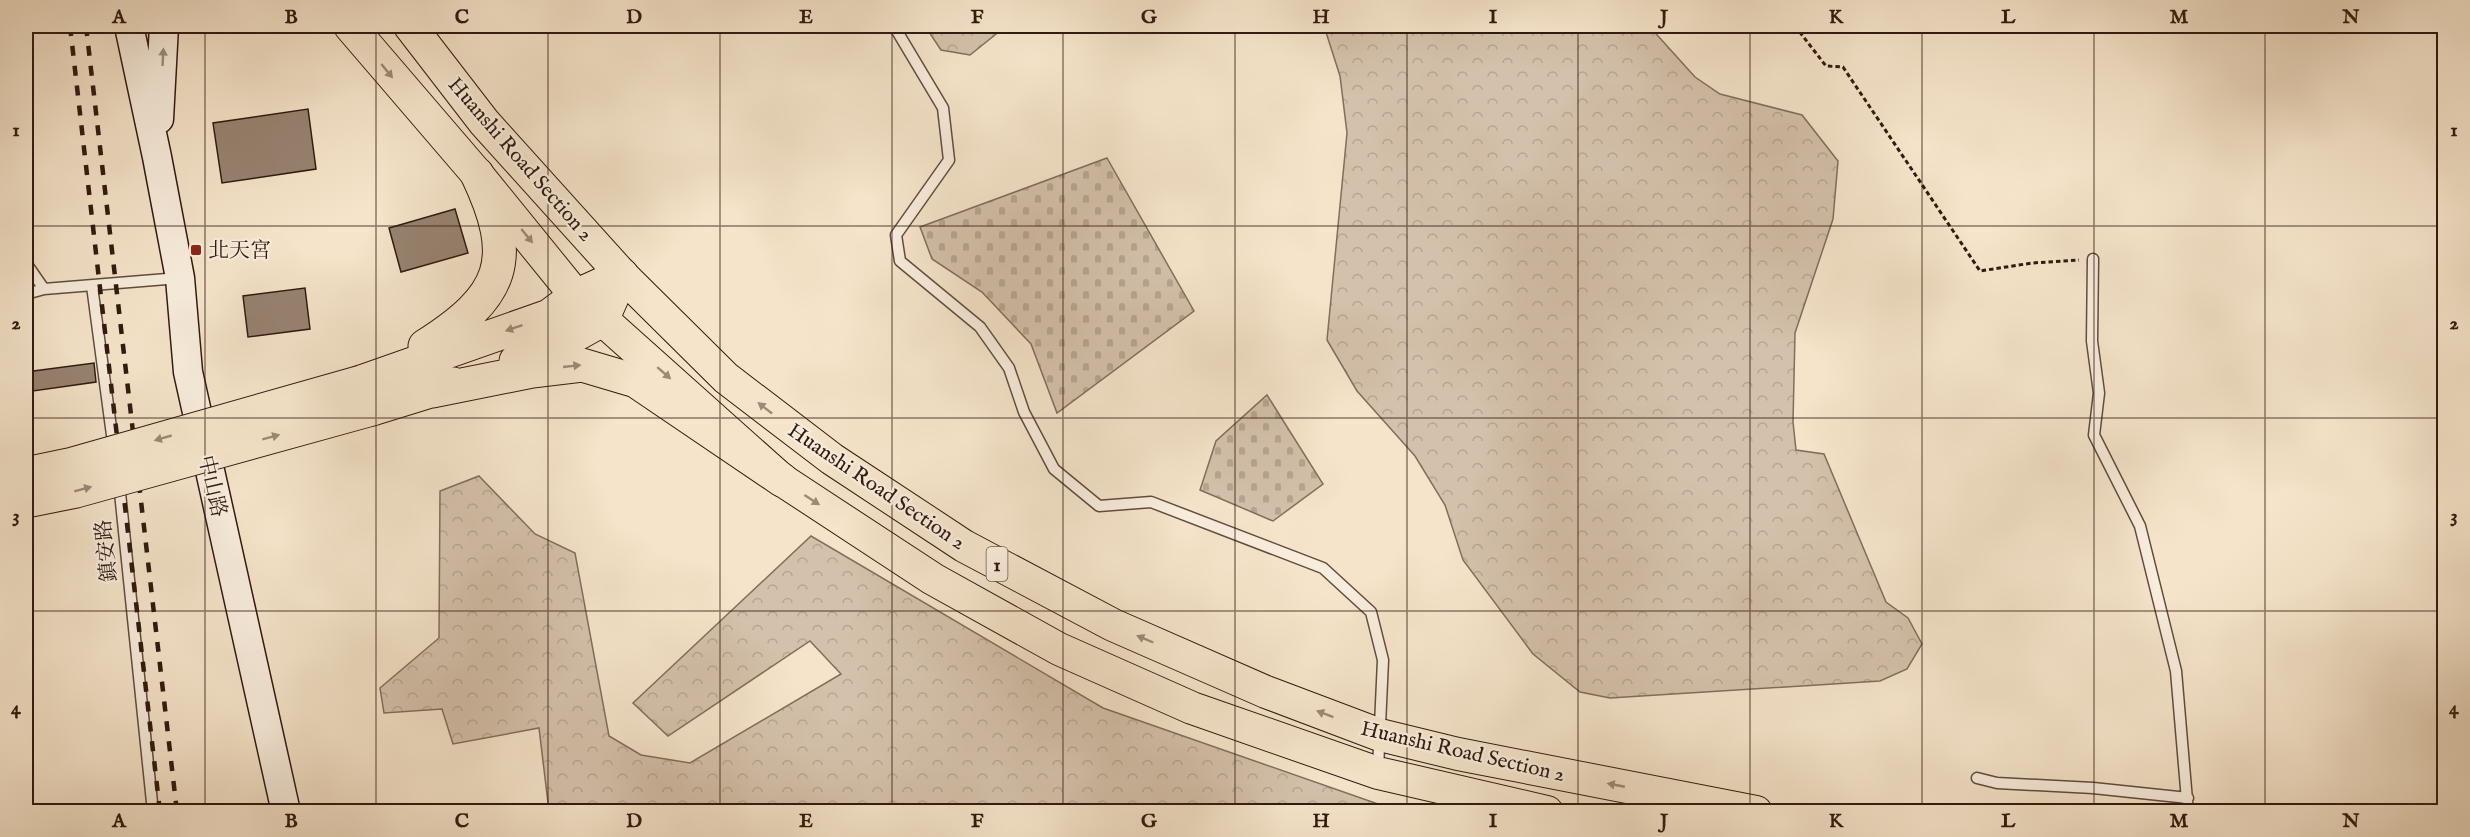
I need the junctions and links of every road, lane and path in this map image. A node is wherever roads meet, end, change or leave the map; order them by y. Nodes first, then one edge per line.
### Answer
1 (129, 26) edge
2 (164, 26) edge
3 (350, 26) edge
4 (410, 26) edge
5 (894, 26) edge
6 (1796, 26) edge
7 (157, 157) junction
8 (477, 174) junction
9 (2093, 259) joint
10 (26, 263) edge
11 (622, 274) junction
12 (180, 278) junction
13 (93, 286) junction
14 (44, 289) junction
15 (26, 294) edge
16 (576, 296) junction
17 (602, 320) junction
18 (372, 388) junction
19 (432, 391) junction
20 (26, 474) edge
21 (782, 480) junction
22 (26, 501) edge
23 (1380, 735) junction
24 (1378, 773) junction
25 (1977, 778) dead end
26 (2188, 798) junction
27 (153, 812) edge
28 (286, 812) edge
29 (1547, 812) edge
30 (1756, 812) edge
31 (2188, 812) edge

1 - 7 street, 中山路
7 -> 2 street, 中山路
3 -> 8 main road, Huanshi Road Section 2 / 1
4 - 11 main road, Huanshi Road Section 2 / 1
5 - 23 lane
6 - 9 path
7 - 12 street, 中山路
8 -> 16 main road, Huanshi Road Section 2 / 1
8 - 18 highway
9 - 26 lane
10 - 14 lane
11 - 16 highway
11 - 17 highway
23 -> 11 main road, Huanshi Road Section 2 / 1
12 - 13 lane
12 - 28 street, 中山路
13 - 14 lane
13 - 27 lane, 鎮安路
14 - 15 lane
16 - 17 main road, Huanshi Road Section 2 / 1
16 -> 18 highway
17 - 19 highway
17 -> 21 main road, Huanshi Road Section 2 / 1
18 - 19 highway
18 -> 20 highway, bridge
22 -> 18 highway, bridge
19 -> 21 highway
21 -> 24 main road, Huanshi Road Section 2 / 1
23 - 24 lane
30 -> 23 main road, Huanshi Road Section 2 / 1
24 - 29 main road, Huanshi Road Section 2 / 1
25 - 26 lane
26 - 31 lane

